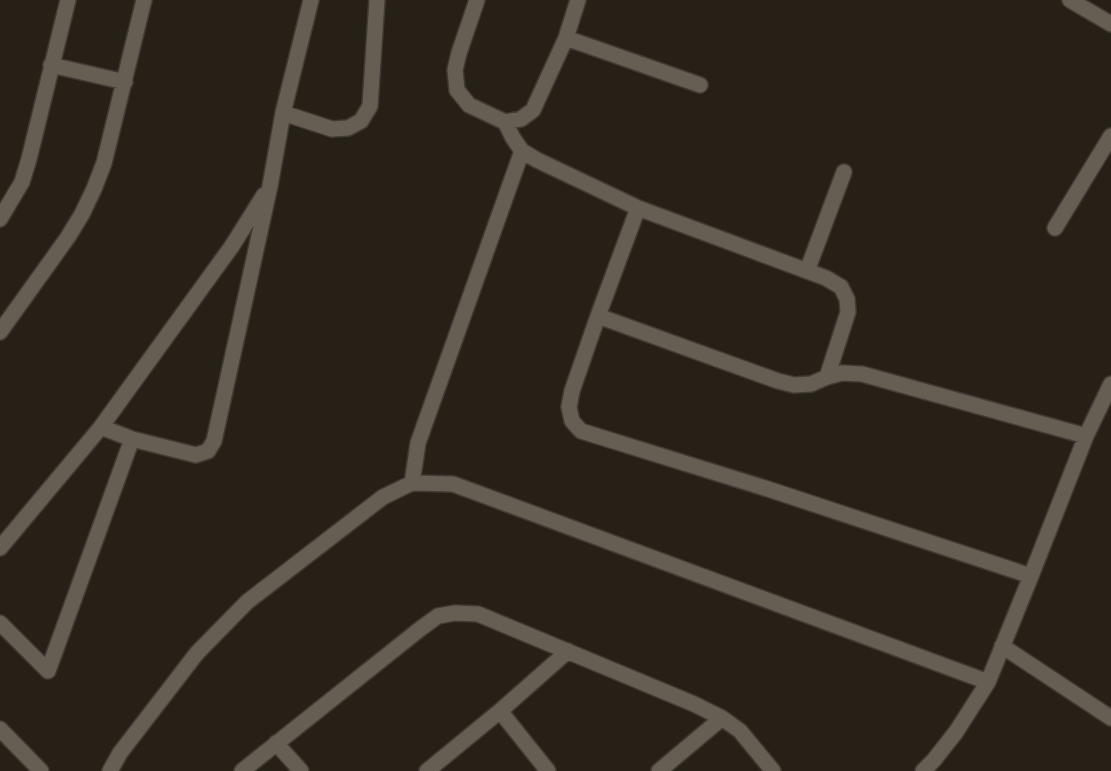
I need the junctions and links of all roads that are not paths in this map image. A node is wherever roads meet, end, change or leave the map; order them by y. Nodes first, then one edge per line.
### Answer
1 (68, 0) edge
2 (144, 0) edge
3 (311, 0) edge
4 (377, 0) edge
5 (477, 0) edge
6 (578, 0) edge
7 (1070, 0) edge
8 (1111, 24) edge
9 (566, 38) junction
10 (51, 65) junction
11 (125, 82) junction
12 (700, 84) dead end
13 (284, 113) junction
14 (505, 122) junction
15 (1111, 136) edge
16 (522, 151) junction
17 (844, 172) dead end
18 (270, 186) junction
19 (638, 208) junction
20 (0, 219) edge
21 (1055, 228) dead end
22 (807, 271) junction
23 (598, 316) junction
24 (0, 332) edge
25 (827, 377) junction
26 (1111, 384) edge
27 (101, 428) junction
28 (1086, 436) junction
29 (132, 439) junction
30 (412, 483) junction
31 (0, 548) edge
32 (1031, 576) junction
33 (0, 623) edge
34 (1002, 646) junction
35 (568, 651) junction
36 (988, 682) junction
37 (500, 711) junction
38 (722, 718) junction
39 (1111, 718) edge
40 (0, 729) edge
41 (276, 743) junction
42 (41, 771) edge
43 (110, 771) edge
44 (242, 771) edge
45 (301, 771) edge
46 (428, 771) edge
47 (548, 771) edge
48 (659, 771) edge
49 (773, 771) edge
50 (923, 771) edge

1 - 10 street
2 - 11 street
3 - 13 street
4 - 13 street
5 - 14 street
6 - 9 street
7 - 8 street
9 - 12 street
9 - 14 street
10 - 11 street
10 - 20 street
11 - 24 street
13 - 18 street
14 - 16 street
15 - 21 street
16 - 19 street
16 - 30 street
17 - 22 street
18 - 27 street
18 - 29 street
19 - 22 street
19 - 23 street
22 - 25 street
23 - 25 street
23 - 32 street
25 - 28 street
26 - 28 street
27 - 29 street
27 - 31 street
28 - 32 street
29 - 33 street
30 - 36 street
30 - 43 street
32 - 34 street
34 - 36 street
34 - 39 street
35 - 37 street
35 - 38 street
35 - 41 street
36 - 50 street
37 - 46 street
37 - 47 street
38 - 48 street
38 - 49 street
40 - 42 street
41 - 44 street
41 - 45 street

